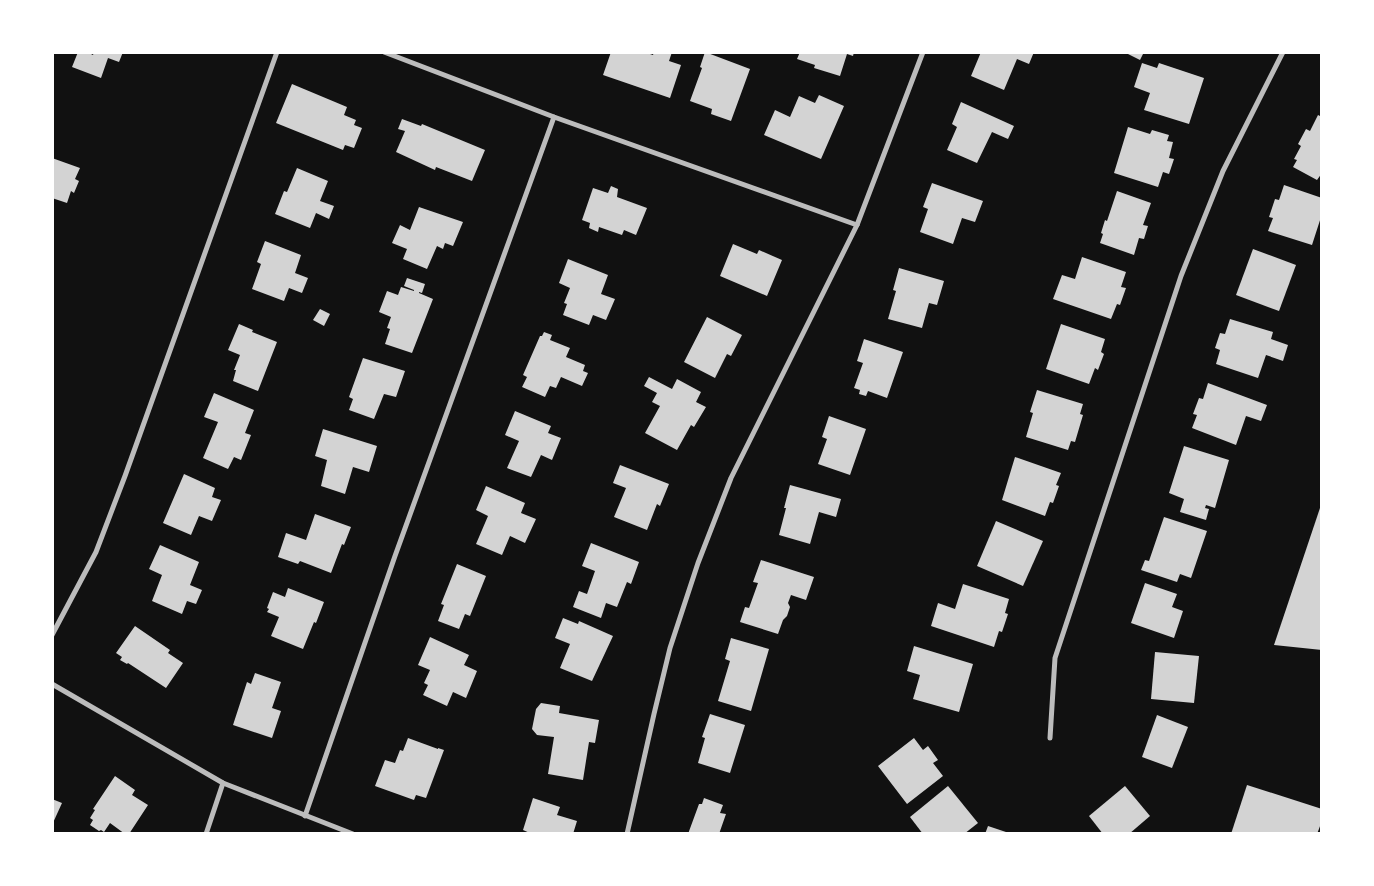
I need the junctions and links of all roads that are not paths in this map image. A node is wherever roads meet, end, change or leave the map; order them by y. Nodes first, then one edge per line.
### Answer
1 (277, 52) edge
2 (384, 52) edge
3 (923, 52) edge
4 (1283, 52) edge
5 (554, 117) junction
6 (858, 225) junction
7 (52, 635) edge
8 (52, 684) edge
9 (1050, 738) dead end
10 (223, 783) junction
11 (306, 816) junction
12 (206, 834) edge
13 (353, 834) edge
14 (627, 834) edge

1 - 7 street
2 - 5 street
3 - 6 street
4 - 9 street
5 - 6 street
5 - 11 street
6 - 14 street
8 - 10 street
10 - 11 street
10 - 12 street
11 - 13 street

